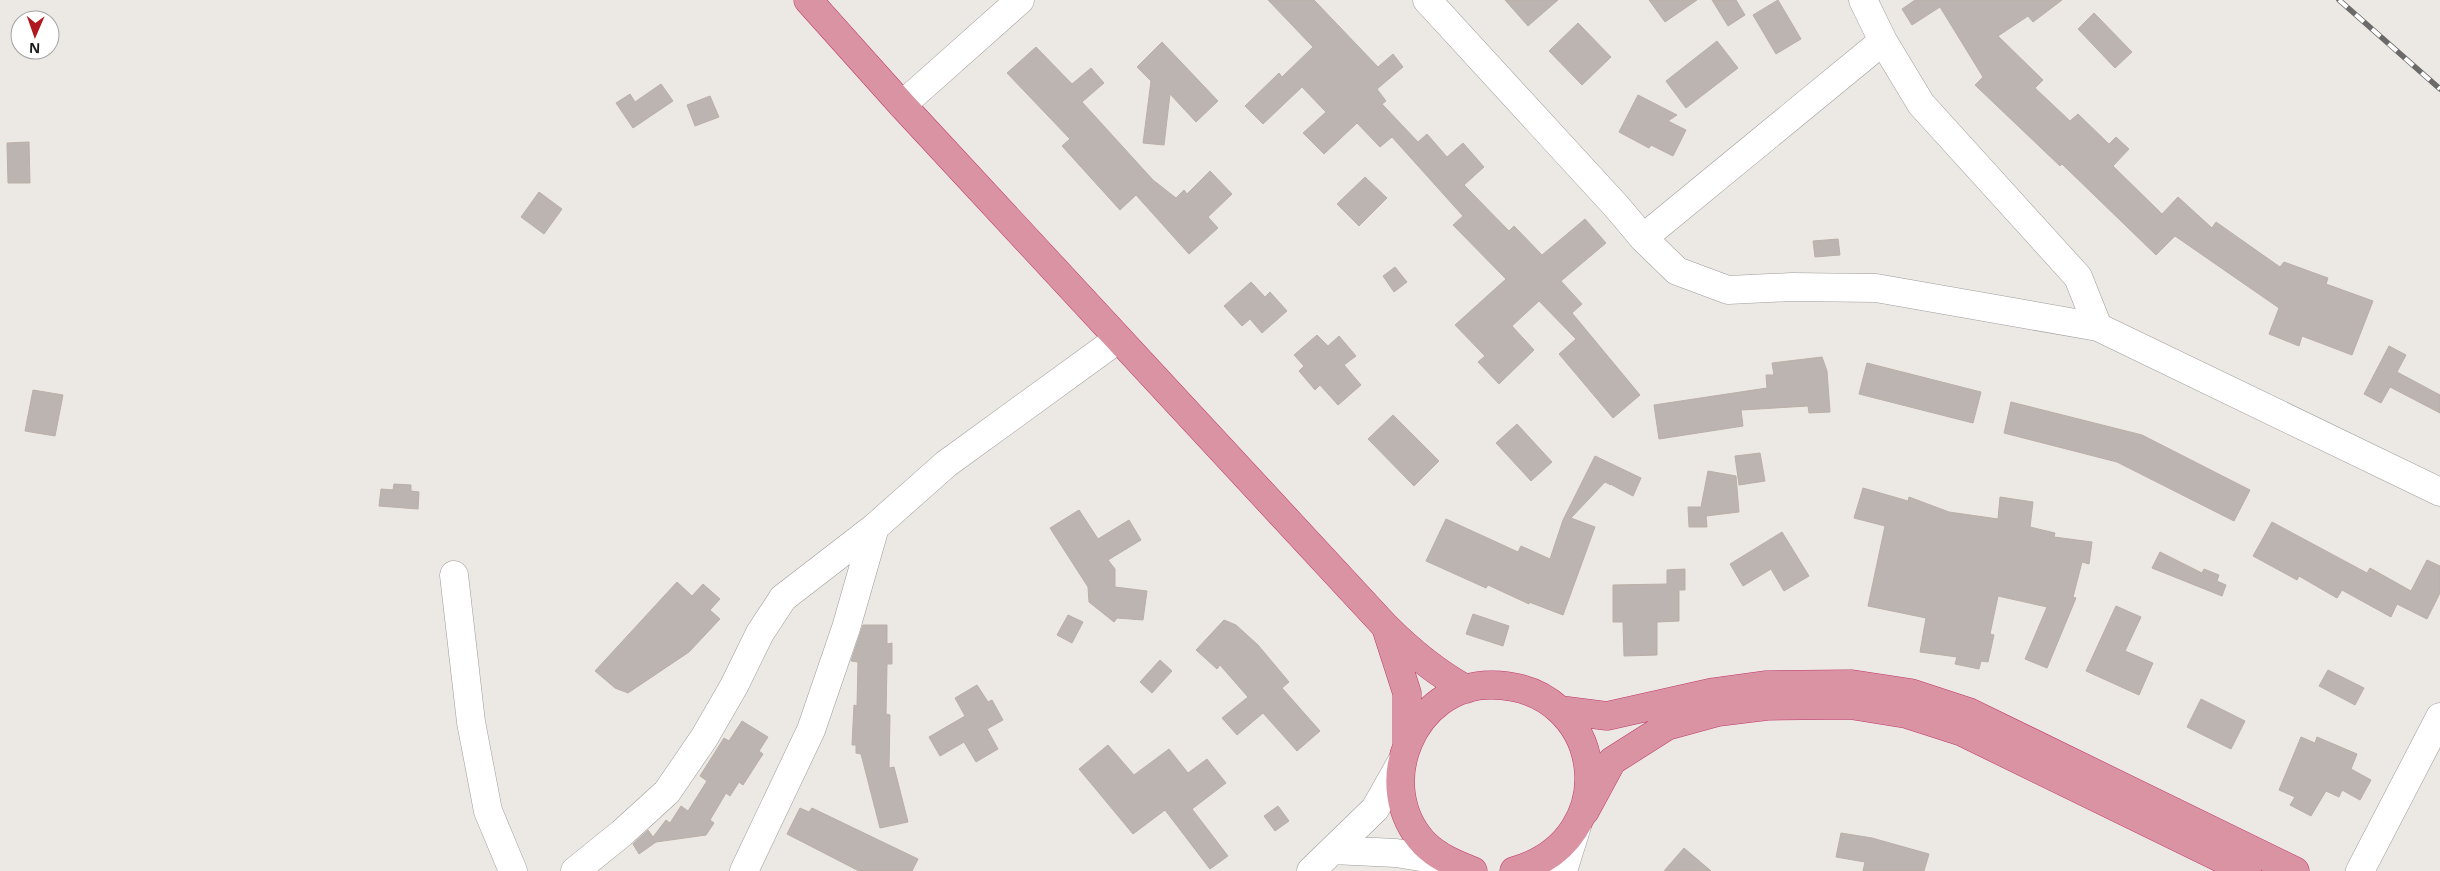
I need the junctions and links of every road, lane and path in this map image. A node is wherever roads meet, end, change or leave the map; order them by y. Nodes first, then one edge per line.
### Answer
1 (808, 0) edge
2 (1020, 0) edge
3 (1427, 0) edge
4 (1863, 0) edge
5 (1883, 40) junction
6 (902, 105) junction
7 (1643, 238) junction
8 (2098, 327) junction
9 (1118, 338) junction
10 (2440, 492) edge
11 (875, 528) junction
12 (454, 575) dead end
13 (1386, 627) junction
14 (1466, 689) junction
15 (1560, 710) junction
16 (2440, 717) edge
17 (1404, 753) junction
18 (1581, 819) junction
19 (1333, 850) junction
20 (1446, 860) junction
21 (513, 871) edge
22 (574, 871) edge
23 (744, 871) edge
24 (1311, 871) edge
25 (1473, 871) edge
26 (1514, 871) edge
27 (1563, 871) edge
28 (2247, 871) edge
29 (2295, 871) edge
30 (2360, 871) edge

1 - 6 highway
2 - 6 street
3 - 7 street
4 - 5 street
5 - 7 street
5 - 8 street
6 - 9 highway
7 - 8 street
8 - 10 street
9 - 11 street
9 - 13 highway
11 - 22 street
11 - 23 street
12 - 21 street
13 - 14 highway
13 - 17 highway
14 - 15 highway
14 - 17 highway
15 - 18 highway
15 - 29 highway
16 - 30 street
17 - 19 street
17 - 20 highway
18 - 26 highway
18 - 27 street
18 - 28 highway
19 - 20 street
19 - 24 street
20 - 25 highway

